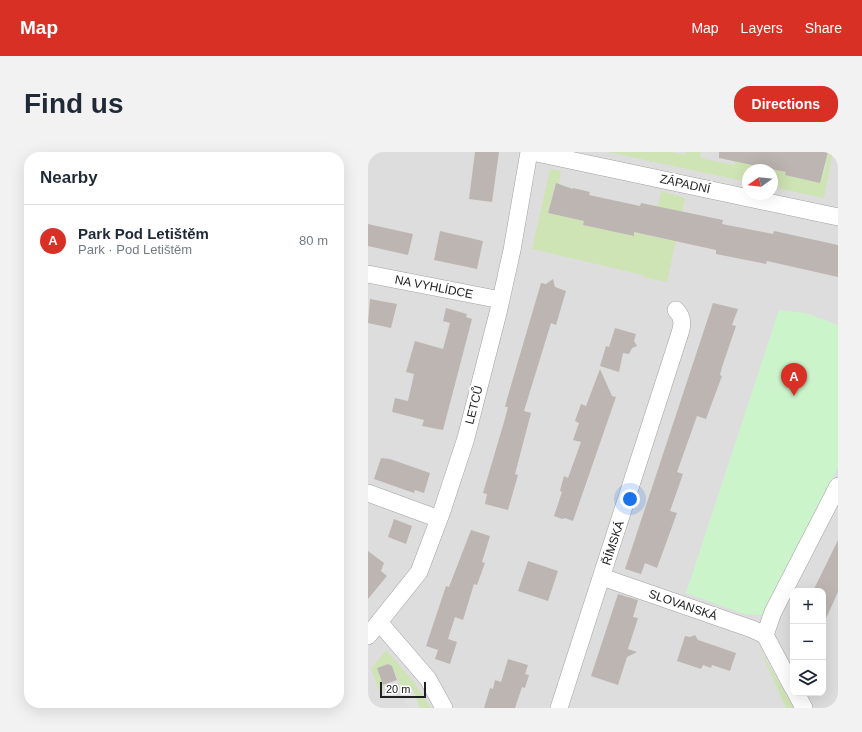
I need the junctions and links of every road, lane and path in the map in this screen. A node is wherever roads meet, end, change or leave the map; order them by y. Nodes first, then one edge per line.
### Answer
1 (529, 152) edge
2 (532, 152) edge
3 (838, 217) edge
4 (368, 274) edge
5 (501, 300) junction
6 (676, 310) dead end
7 (838, 486) edge
8 (368, 493) edge
9 (439, 518) junction
10 (602, 577) junction
11 (379, 622) junction
12 (764, 635) junction
13 (368, 636) edge
14 (790, 683) edge
15 (798, 696) edge
16 (444, 708) edge
17 (559, 708) edge
18 (804, 708) edge

1 - 5 street, LETCŮ
2 - 3 street, ZÁPADNÍ
4 - 5 street, NA VYHLÍDCE
5 - 9 street, LETCŮ
6 - 10 street, ŘÍMSKÁ
7 - 12 street
8 - 9 street
9 - 11 street, LETCŮ
10 - 12 street, SLOVANSKÁ
10 - 17 street, ŘÍMSKÁ
11 - 13 street, LETCŮ
11 - 16 street
12 - 14 street
15 - 18 street

